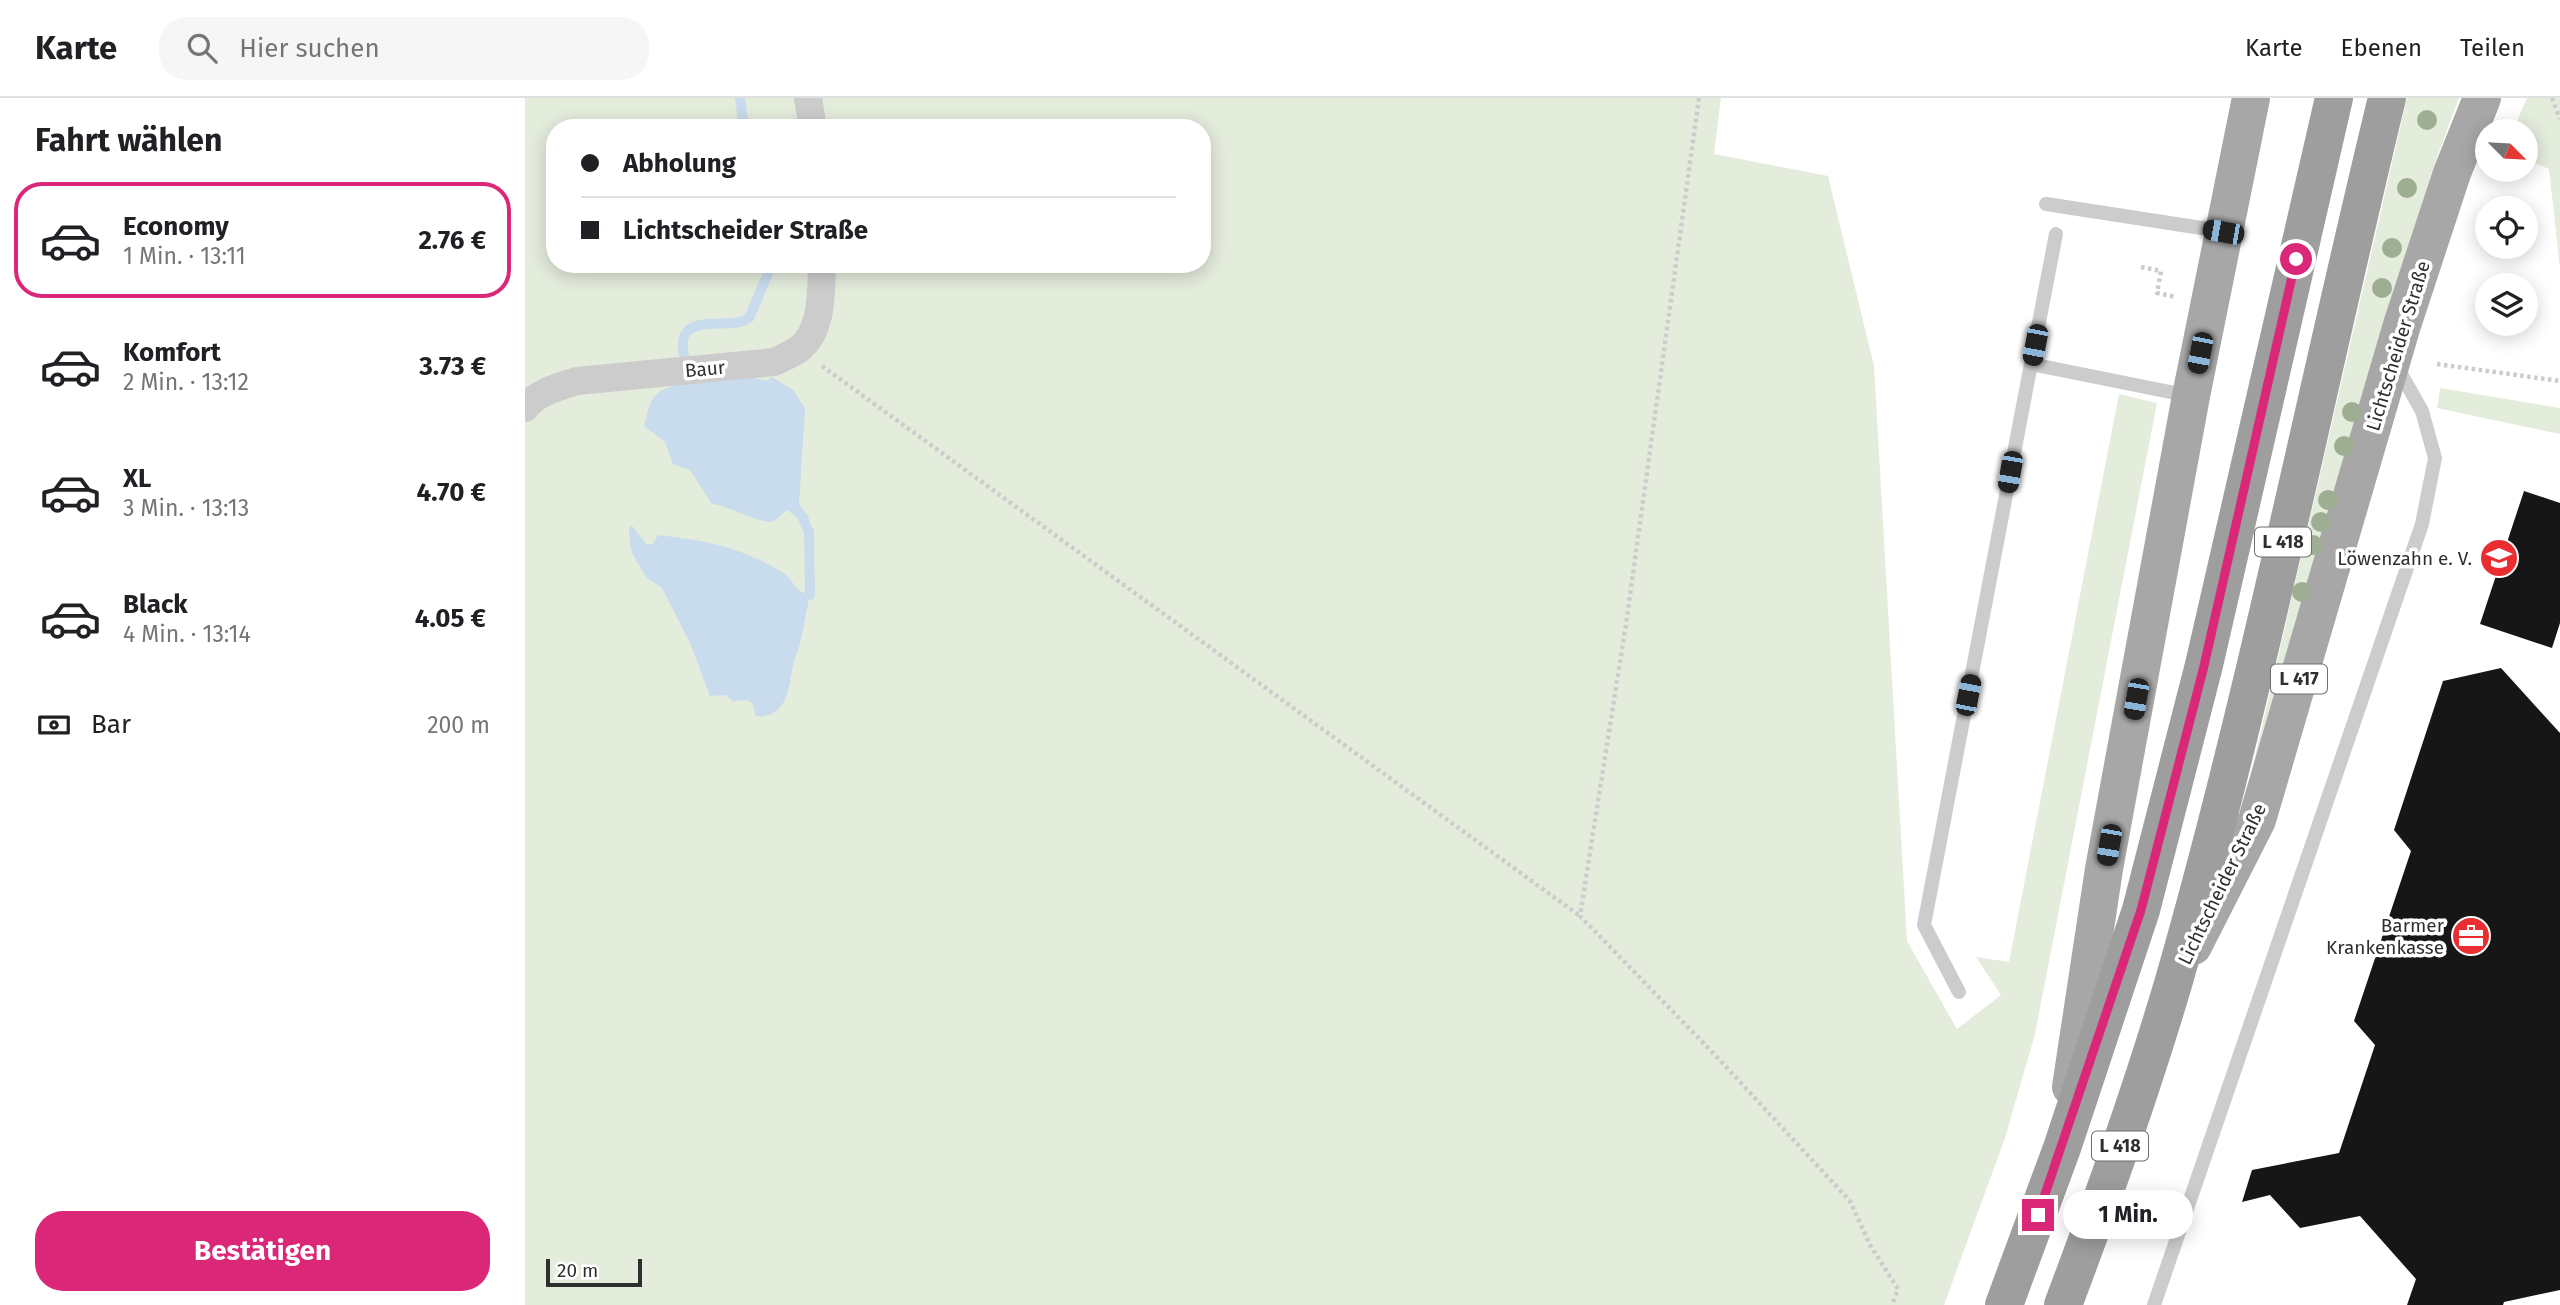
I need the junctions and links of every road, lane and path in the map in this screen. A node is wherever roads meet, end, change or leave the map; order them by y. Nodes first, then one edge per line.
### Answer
1 (808, 98) edge
2 (1699, 98) edge
3 (2251, 98) edge
4 (2334, 98) edge
5 (2387, 98) edge
6 (2482, 98) edge
7 (2552, 98) edge
8 (812, 119) edge
9 (2560, 119) edge
10 (2046, 204) dead end
11 (2223, 232) junction
12 (2056, 234) dead end
13 (2141, 267) dead end
14 (822, 273) edge
15 (2184, 298) dead end
16 (799, 349) junction
17 (2394, 360) junction
18 (2031, 364) junction
19 (2437, 364) dead end
20 (2560, 381) edge
21 (2191, 396) junction
22 (525, 408) edge
23 (1580, 916) junction
24 (2172, 985) junction
25 (1959, 992) dead end
26 (2062, 1148) junction
27 (1892, 1305) edge
28 (2004, 1305) edge
29 (2063, 1305) edge
30 (2154, 1305) edge

1 - 8 street
2 - 23 path
3 - 11 main road
4 - 26 highway, L 418
5 - 24 highway, L 418
6 - 17 main road, Lichtscheider Straße / L 417
7 - 9 path
10 - 11 lane
11 - 21 main road
12 - 18 lane
13 - 15 path
14 - 16 street
16 - 22 street, Baur
16 - 23 path
17 - 24 main road, Lichtscheider Straße / L 417
17 - 30 lane
18 - 21 lane
18 - 25 lane
19 - 20 path
21 - 26 main road
23 - 27 path
24 - 29 highway, Lichtscheider Straße / L 418
26 - 28 highway, L 418

